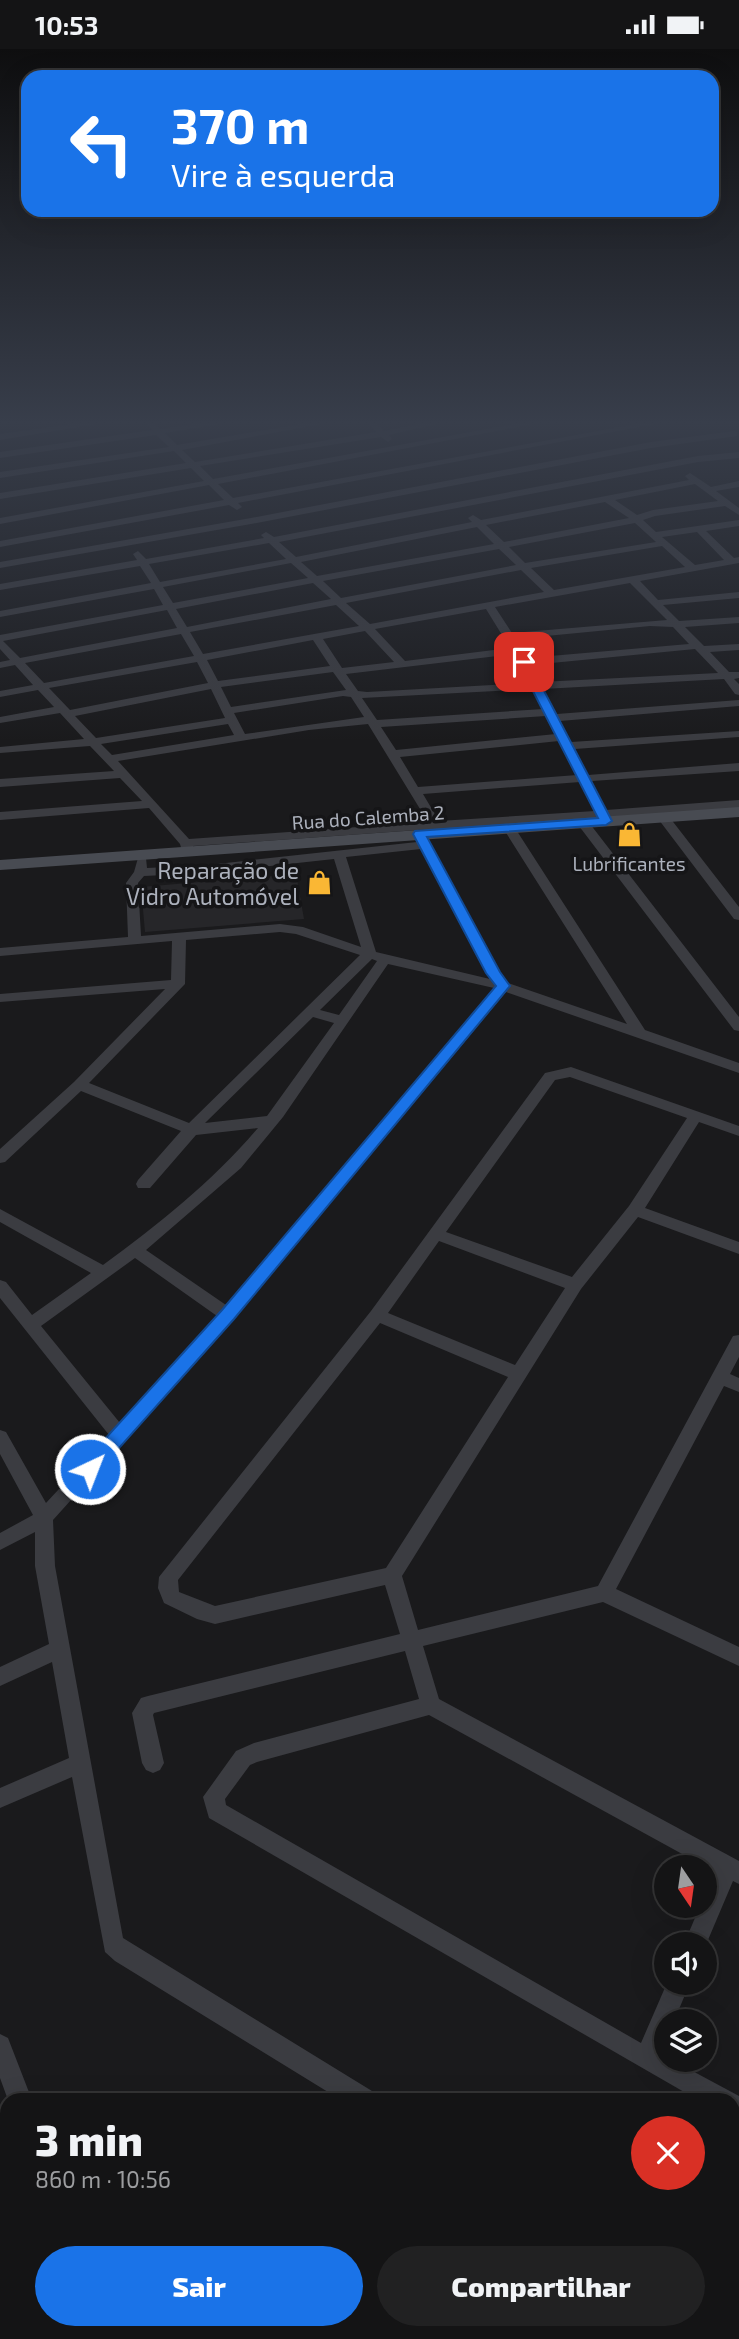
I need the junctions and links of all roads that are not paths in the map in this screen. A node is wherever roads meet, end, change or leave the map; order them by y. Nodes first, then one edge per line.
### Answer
1 (92, 527) edge
2 (121, 527) edge
3 (217, 527) edge
4 (257, 527) edge
5 (341, 527) edge
6 (464, 527) edge
7 (482, 527) edge
8 (596, 527) edge
9 (645, 527) edge
10 (707, 527) edge
11 (698, 528) junction
12 (655, 535) junction
13 (272, 540) junction
14 (130, 542) junction
15 (665, 543) junction
16 (0, 544) edge
17 (500, 546) junction
18 (294, 560) junction
19 (732, 561) edge
20 (142, 562) junction
21 (0, 565) edge
22 (524, 566) junction
23 (692, 568) junction
24 (739, 574) edge
25 (632, 579) junction
26 (316, 581) junction
27 (156, 586) junction
28 (0, 587) edge
29 (552, 594) junction
30 (739, 595) edge
31 (338, 601) junction
32 (654, 603) junction
33 (489, 605) junction
34 (170, 607) junction
35 (0, 614) edge
36 (739, 619) edge
37 (674, 624) junction
38 (368, 628) junction
39 (184, 632) junction
40 (507, 637) junction
41 (0, 638) edge
42 (317, 638) junction
43 (0, 643) edge
44 (739, 647) edge
45 (699, 648) junction
46 (516, 651) junction
47 (201, 659) junction
48 (18, 661) junction
49 (524, 662) junction
50 (0, 665) edge
51 (404, 666) junction
52 (337, 670) junction
53 (733, 676) edge
54 (214, 685) junction
55 (43, 686) junction
56 (536, 688) junction
57 (739, 692) edge
58 (0, 694) edge
59 (356, 695) junction
60 (739, 703) edge
61 (66, 712) junction
62 (228, 715) junction
63 (551, 715) junction
64 (0, 720) edge
65 (373, 722) junction
66 (739, 734) edge
67 (241, 738) junction
68 (90, 741) junction
69 (565, 741) junction
70 (0, 750) edge
71 (391, 754) junction
72 (107, 759) junction
73 (739, 767) edge
74 (122, 774) junction
75 (584, 777) junction
76 (0, 783) edge
77 (415, 791) junction
78 (152, 804) junction
79 (739, 804) edge
80 (739, 812) edge
81 (0, 816) edge
82 (604, 817) junction
83 (663, 817) junction
84 (583, 823) junction
85 (509, 828) junction
86 (430, 834) junction
87 (186, 847) junction
88 (305, 850) junction
89 (339, 855) junction
90 (142, 863) junction
91 (0, 865) edge
92 (739, 916) edge
93 (179, 936) junction
94 (135, 940) junction
95 (0, 952) edge
96 (370, 953) junction
97 (385, 959) junction
98 (178, 984) junction
99 (503, 986) junction
100 (0, 998) edge
101 (310, 1011) junction
102 (344, 1021) junction
103 (739, 1027) edge
104 (640, 1034) junction
105 (739, 1067) edge
106 (79, 1085) junction
107 (696, 1115) junction
108 (271, 1121) junction
109 (192, 1130) junction
110 (739, 1131) edge
111 (0, 1158) edge
112 (144, 1184) dead end
113 (635, 1210) junction
114 (0, 1215) edge
115 (436, 1234) junction
116 (739, 1248) edge
117 (135, 1250) junction
118 (102, 1272) junction
119 (575, 1285) junction
120 (0, 1286) edge
121 (228, 1315) junction
122 (377, 1315) junction
123 (30, 1325) junction
124 (739, 1341) edge
125 (519, 1374) junction
126 (719, 1377) junction
127 (739, 1385) edge
128 (120, 1436) junction
129 (0, 1437) edge
130 (44, 1518) junction
131 (0, 1542) edge
132 (392, 1575) junction
133 (604, 1593) junction
134 (412, 1638) junction
135 (60, 1648) junction
136 (739, 1657) edge
137 (0, 1677) edge
138 (431, 1705) junction
139 (82, 1762) junction
140 (153, 1763) dead end
141 (0, 1798) edge
142 (734, 1870) edge
143 (701, 1932) edge
144 (674, 1995) edge
145 (0, 2046) edge
146 (646, 2059) junction
147 (17, 2093) edge
148 (352, 2093) edge
149 (709, 2093) edge

1 - 16 street
2 - 14 street
3 - 14 street
4 - 13 street
5 - 13 street
6 - 18 street
7 - 17 street
8 - 17 street
9 - 12 street
10 - 11 street
11 - 12 street
11 - 19 street
12 - 15 street
13 - 18 street
13 - 20 street
14 - 20 street
14 - 21 street
15 - 22 street
15 - 23 street
17 - 22 street
17 - 26 street
18 - 26 street
18 - 27 street
19 - 23 street
19 - 24 street
20 - 27 street
20 - 28 street
22 - 29 street
22 - 31 street
23 - 25 street
25 - 29 street
25 - 32 street
26 - 31 street
26 - 34 street
27 - 34 street
27 - 35 street
29 - 33 street
30 - 32 street
31 - 38 street
31 - 39 street
32 - 37 street
33 - 38 street
33 - 40 street
34 - 39 street
34 - 41 street
36 - 37 street
37 - 40 street
37 - 45 street
38 - 42 street
38 - 51 street
39 - 47 street
39 - 48 street
40 - 46 street
42 - 47 street
42 - 52 street
43 - 48 street
44 - 45 street
45 - 49 street
45 - 53 street
46 - 49 street
46 - 51 street
47 - 54 street
47 - 55 street
48 - 50 street
48 - 55 street
49 - 56 street
51 - 52 street
52 - 54 street
52 - 59 street
53 - 56 street
53 - 57 street
54 - 61 street
54 - 62 street
55 - 58 street
55 - 61 street
56 - 59 street
56 - 63 street
59 - 62 street
59 - 65 street
60 - 63 street
61 - 64 street
61 - 68 street
62 - 67 street
62 - 68 street
63 - 65 street
63 - 69 street
65 - 67 street
65 - 71 street
66 - 69 street
67 - 72 street
68 - 70 street
68 - 72 street
69 - 71 street
69 - 75 street
71 - 77 street
72 - 74 street
73 - 75 street
74 - 76 street
74 - 78 street
75 - 77 street
75 - 82 street
77 - 86 street
78 - 81 street
78 - 87 street
79 - 82 street
80 - 83 main road, Rua do Calemba 2
82 - 83 main road, Rua do Calemba 2
82 - 84 main road, Rua do Calemba 2
82 - 86 street
83 - 92 street
84 - 85 main road, Rua do Calemba 2
84 - 103 street
85 - 86 main road, Rua do Calemba 2
85 - 104 street
86 - 87 street
86 - 88 main road, Rua do Calemba 2
86 - 89 street
86 - 99 street
87 - 88 main road, Rua do Calemba 2
87 - 90 main road, Rua do Calemba 2
88 - 89 street
88 - 90 street
89 - 96 street
90 - 91 main road, Rua do Calemba 2
90 - 94 street
93 - 94 street
93 - 96 street
93 - 98 street
94 - 95 street
96 - 97 street
96 - 101 street
97 - 99 street
97 - 102 street
98 - 100 street
98 - 106 street
99 - 104 street
99 - 121 street
101 - 102 street
101 - 109 street
102 - 108 street
104 - 105 street
106 - 109 street
106 - 111 street
107 - 110 street
107 - 113 street
107 - 115 street
108 - 109 street
108 - 117 street
109 - 112 street
113 - 116 street
113 - 119 street
114 - 118 street
115 - 119 street
115 - 122 street
117 - 118 street
117 - 121 street
118 - 123 street
119 - 125 street
120 - 123 street
121 - 128 street
122 - 125 street
122 - 132 street
123 - 128 street
124 - 126 street
125 - 132 street
126 - 127 street
126 - 133 street
128 - 130 street
129 - 130 street
130 - 131 street
130 - 135 street
132 - 134 street
133 - 134 street
133 - 136 street
134 - 138 street
134 - 140 street
135 - 137 street
135 - 139 street
138 - 142 street
138 - 146 street
139 - 141 street
139 - 148 street
142 - 143 street
144 - 146 street
145 - 147 street
146 - 149 street

